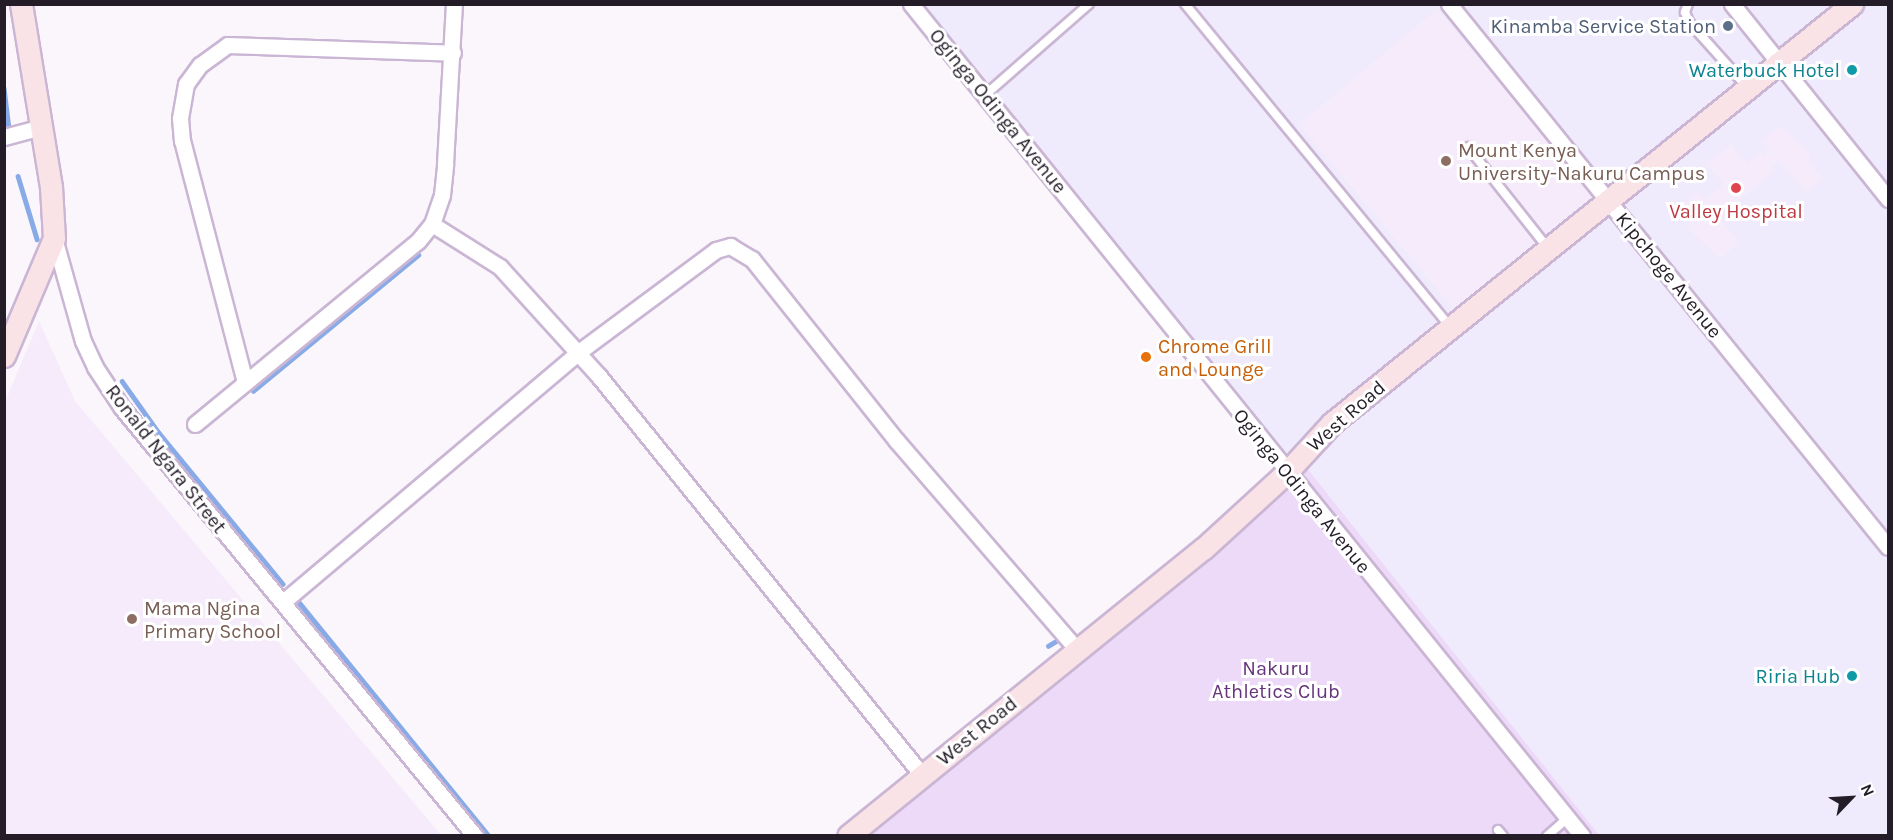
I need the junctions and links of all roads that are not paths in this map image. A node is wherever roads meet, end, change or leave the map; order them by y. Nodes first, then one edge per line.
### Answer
1 (21, 4) edge
2 (454, 4) edge
3 (911, 4) edge
4 (1089, 4) edge
5 (1185, 4) edge
6 (1449, 4) edge
7 (1688, 4) edge
8 (1732, 4) edge
9 (1852, 4) edge
10 (453, 53) junction
11 (1780, 63) junction
12 (1748, 88) junction
13 (985, 95) junction
14 (38, 128) junction
15 (4, 137) edge
16 (1468, 147) dead end
17 (1888, 199) edge
18 (1609, 201) junction
19 (432, 224) junction
20 (54, 237) junction
21 (1550, 250) junction
22 (1451, 327) junction
23 (576, 354) junction
24 (4, 356) edge
25 (244, 382) junction
26 (195, 424) dead end
27 (1287, 472) junction
28 (1888, 546) edge
29 (283, 602) junction
30 (1077, 650) junction
31 (922, 775) junction
32 (1568, 818) junction
33 (475, 836) edge
34 (848, 836) edge
35 (1546, 836) edge
36 (1582, 836) edge

1 - 14 street, Ronald Ngara Street
2 - 10 street
3 - 13 street, Oginga Odinga Avenue
4 - 13 lane
5 - 22 lane
6 - 18 street, Kipchoge Avenue
7 - 12 lane
8 - 11 street
9 - 11 street, West Road
10 - 19 street
10 - 25 street
11 - 12 street, West Road
11 - 17 street
12 - 18 street, West Road
13 - 27 street, Oginga Odinga Avenue
14 - 15 street
14 - 20 street, Ronald Ngara Street
16 - 21 lane
18 - 21 street, West Road
18 - 28 street, Kipchoge Avenue
19 - 23 street
19 - 25 street
20 - 24 street
20 - 29 street, Ronald Ngara Street
21 - 22 street, West Road
22 - 27 street, West Road
23 - 29 street
23 - 30 street
23 - 31 street
25 - 26 street
27 - 30 street, West Road
27 - 32 street, Oginga Odinga Avenue
29 - 33 street, Ronald Ngara Street
30 - 31 street, West Road
31 - 34 street, West Road
32 - 35 lane
32 - 36 street, Oginga Odinga Avenue

